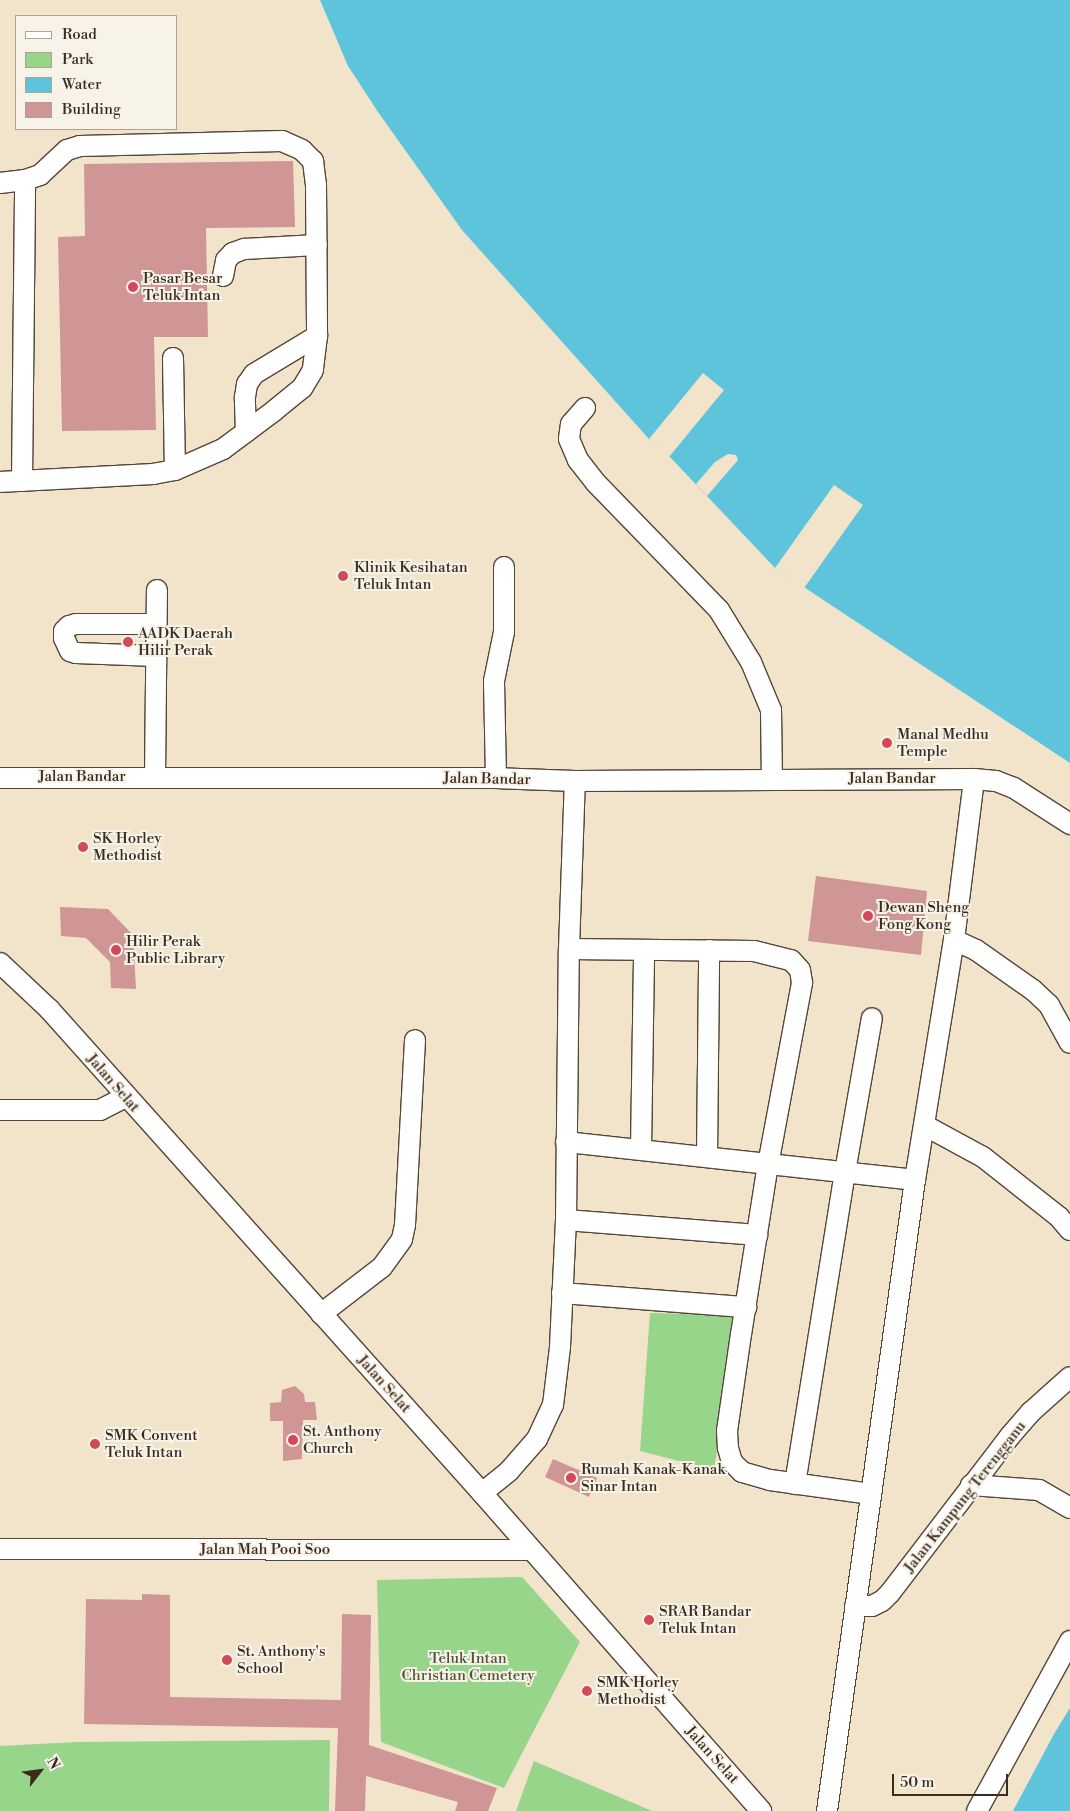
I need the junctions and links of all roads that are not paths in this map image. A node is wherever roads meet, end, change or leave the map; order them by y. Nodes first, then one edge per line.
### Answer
1 (25, 180) junction
2 (0, 183) edge
3 (317, 245) junction
4 (223, 276) dead end
5 (317, 336) junction
6 (174, 358) dead end
7 (585, 408) dead end
8 (246, 432) junction
9 (175, 470) junction
10 (0, 482) edge
11 (22, 482) junction
12 (504, 567) dead end
13 (157, 590) dead end
14 (156, 624) junction
15 (156, 656) junction
16 (155, 777) junction
17 (0, 778) edge
18 (496, 778) junction
19 (772, 779) junction
20 (974, 779) junction
21 (575, 781) junction
22 (1070, 824) edge
23 (954, 940) junction
24 (569, 949) junction
25 (644, 950) junction
26 (709, 950) junction
27 (0, 962) edge
28 (872, 1018) dead end
29 (415, 1040) dead end
30 (1070, 1043) edge
31 (126, 1097) junction
32 (0, 1110) edge
33 (924, 1125) junction
34 (566, 1142) junction
35 (641, 1149) junction
36 (707, 1157) junction
37 (768, 1164) junction
38 (845, 1172) junction
39 (915, 1180) junction
40 (566, 1220) junction
41 (1070, 1230) edge
42 (757, 1235) junction
43 (562, 1293) junction
44 (746, 1307) junction
45 (321, 1314) junction
46 (1070, 1377) edge
47 (796, 1484) junction
48 (971, 1485) junction
49 (482, 1493) junction
50 (871, 1494) junction
51 (1070, 1508) edge
52 (0, 1549) edge
53 (530, 1550) junction
54 (855, 1606) junction
55 (1070, 1641) edge
56 (761, 1811) edge
57 (826, 1811) edge
58 (977, 1811) edge

1 - 2 street
1 - 3 street
1 - 11 street
3 - 4 street
3 - 5 street
5 - 8 street
5 - 8 street
6 - 9 street
7 - 19 street
8 - 9 street
9 - 11 street
10 - 11 street
12 - 18 street
13 - 14 street
14 - 15 street
14 - 15 street
15 - 16 street
16 - 17 street, Jalan Bandar
16 - 18 street, Jalan Bandar
18 - 21 street, Jalan Bandar
19 - 20 street, Jalan Bandar
19 - 21 street, Jalan Bandar
20 - 22 street, Jalan Bandar
20 - 23 street
21 - 24 street
23 - 30 street
23 - 33 street
24 - 25 street
24 - 34 street
25 - 26 street
25 - 35 street
26 - 36 street
26 - 37 street
27 - 31 street, Jalan Selat
28 - 38 street
29 - 45 street
31 - 32 street
31 - 45 street, Jalan Selat
33 - 39 street
33 - 41 street
34 - 35 street
34 - 40 street
35 - 36 street
36 - 37 street
37 - 38 street
37 - 42 street
38 - 39 street
38 - 47 street
39 - 50 street
40 - 42 street
40 - 43 street
42 - 44 street
43 - 44 street
43 - 49 street
44 - 47 street
45 - 49 street, Jalan Selat
46 - 48 street, Jalan Kampung Terengganu
47 - 50 street
48 - 51 street
48 - 54 street, Jalan Kampung Terengganu
49 - 53 street, Jalan Selat
50 - 54 street
52 - 53 street, Jalan Mah Pooi Soo
53 - 56 street, Jalan Selat
54 - 57 street
55 - 58 street

